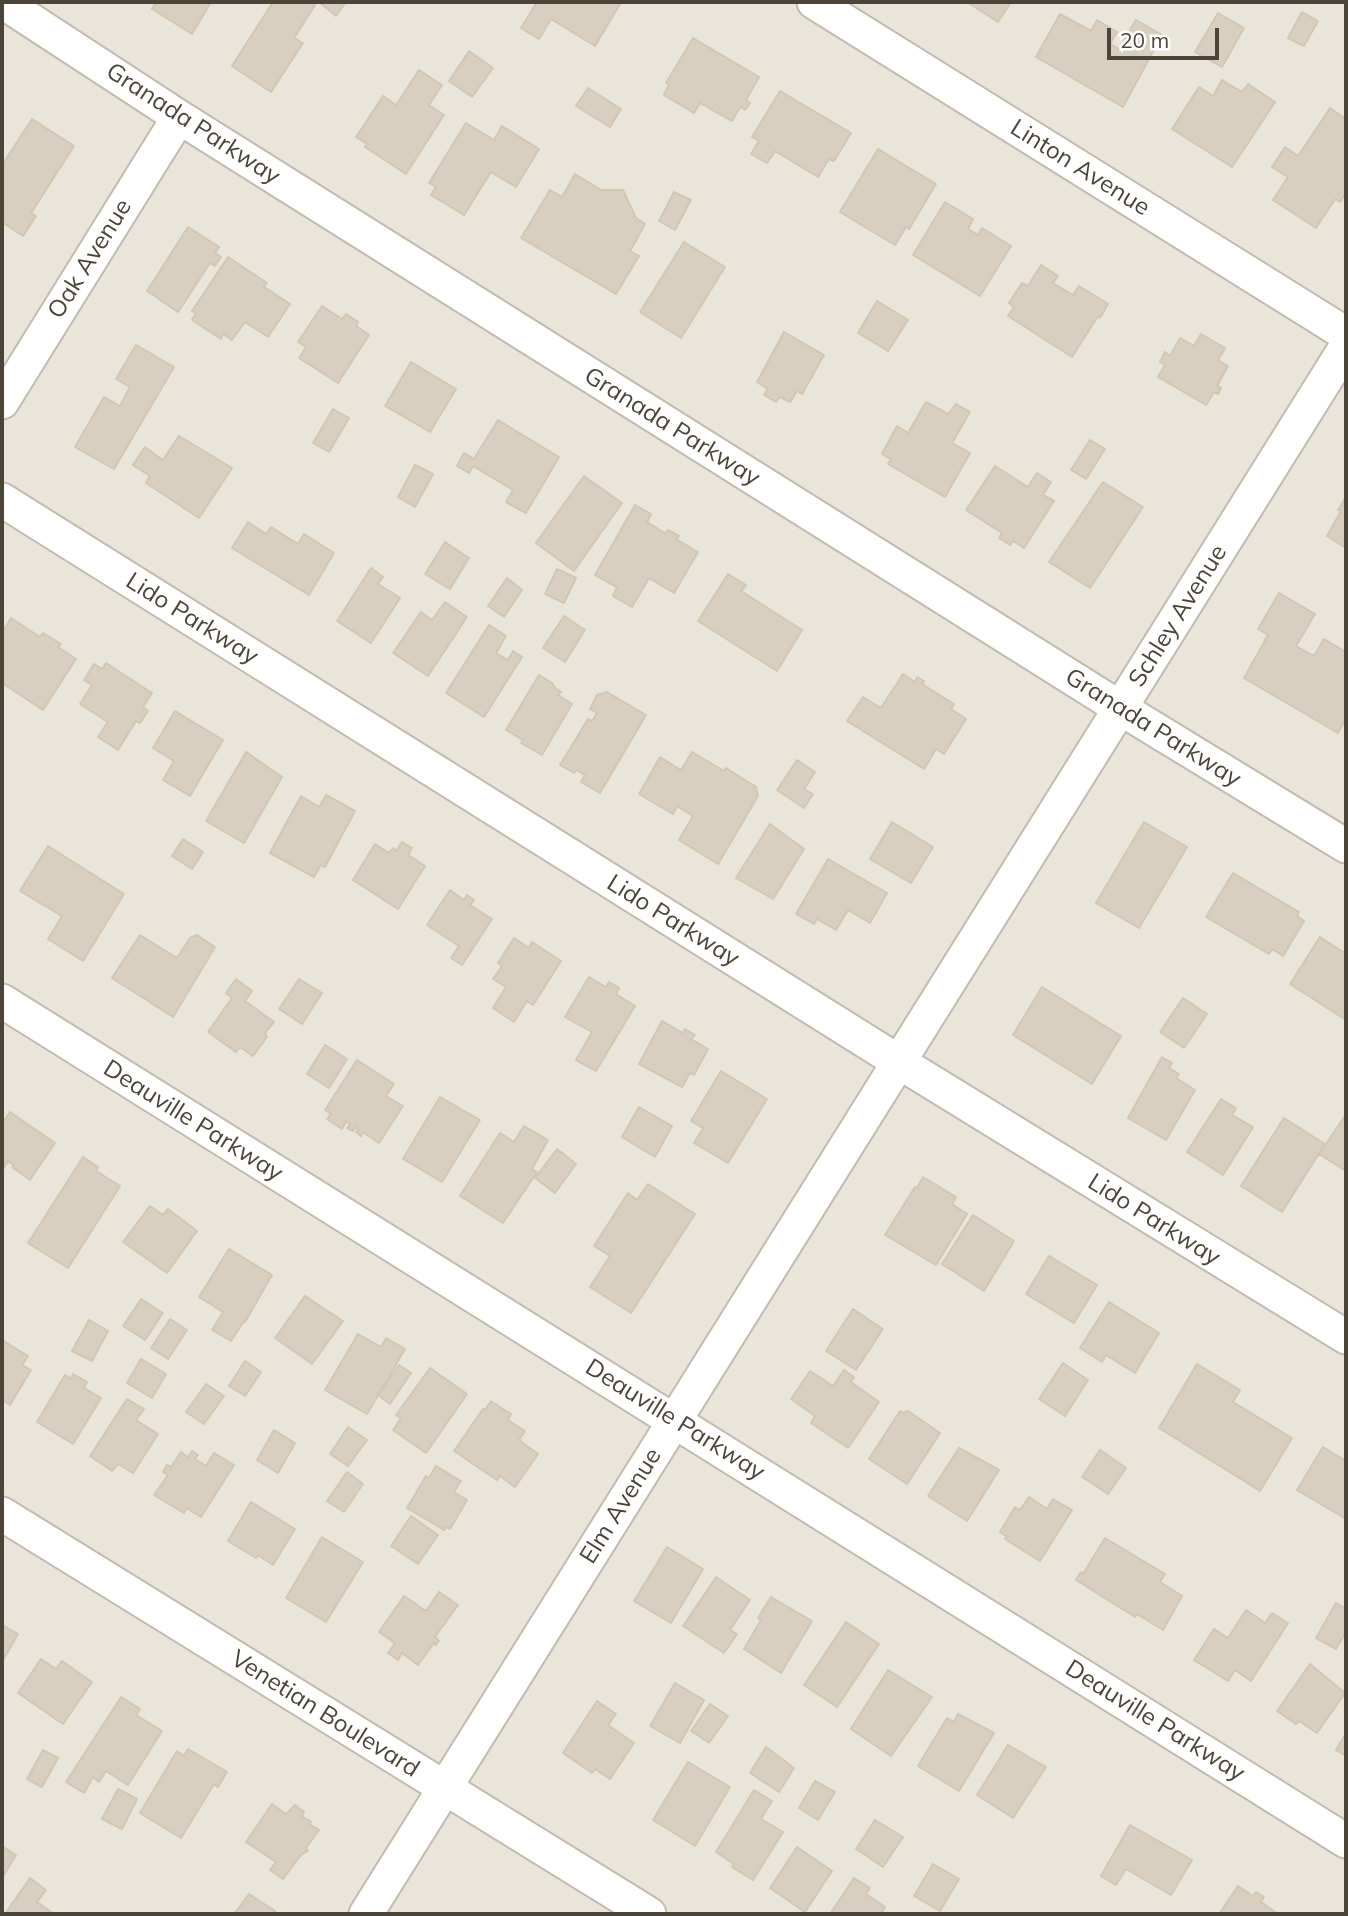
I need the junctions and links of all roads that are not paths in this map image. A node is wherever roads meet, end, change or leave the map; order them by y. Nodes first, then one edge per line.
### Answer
1 (814, 2) edge
2 (21, 7) edge
3 (179, 117) junction
4 (1346, 334) edge
5 (1346, 347) edge
6 (2, 402) edge
7 (2, 499) edge
8 (1120, 708) junction
9 (1346, 846) edge
10 (2, 1001) edge
11 (899, 1062) junction
12 (1346, 1337) edge
13 (675, 1420) junction
14 (2, 1514) edge
15 (445, 1788) junction
16 (1346, 1841) edge
17 (366, 1914) edge
18 (649, 1914) edge

1 - 4 street, Linton Avenue
2 - 3 street, Granada Parkway
3 - 6 street, Oak Avenue
3 - 8 street, Granada Parkway
5 - 8 street, Schley Avenue
7 - 11 street, Lido Parkway
8 - 9 street, Granada Parkway
8 - 11 street, Schley Avenue
10 - 13 street, Deauville Parkway
11 - 12 street, Lido Parkway
11 - 13 street, Elm Avenue
13 - 15 street, Elm Avenue
13 - 16 street, Deauville Parkway
14 - 15 street, Venetian Boulevard
15 - 17 street, Elm Avenue
15 - 18 street, Venetian Boulevard

